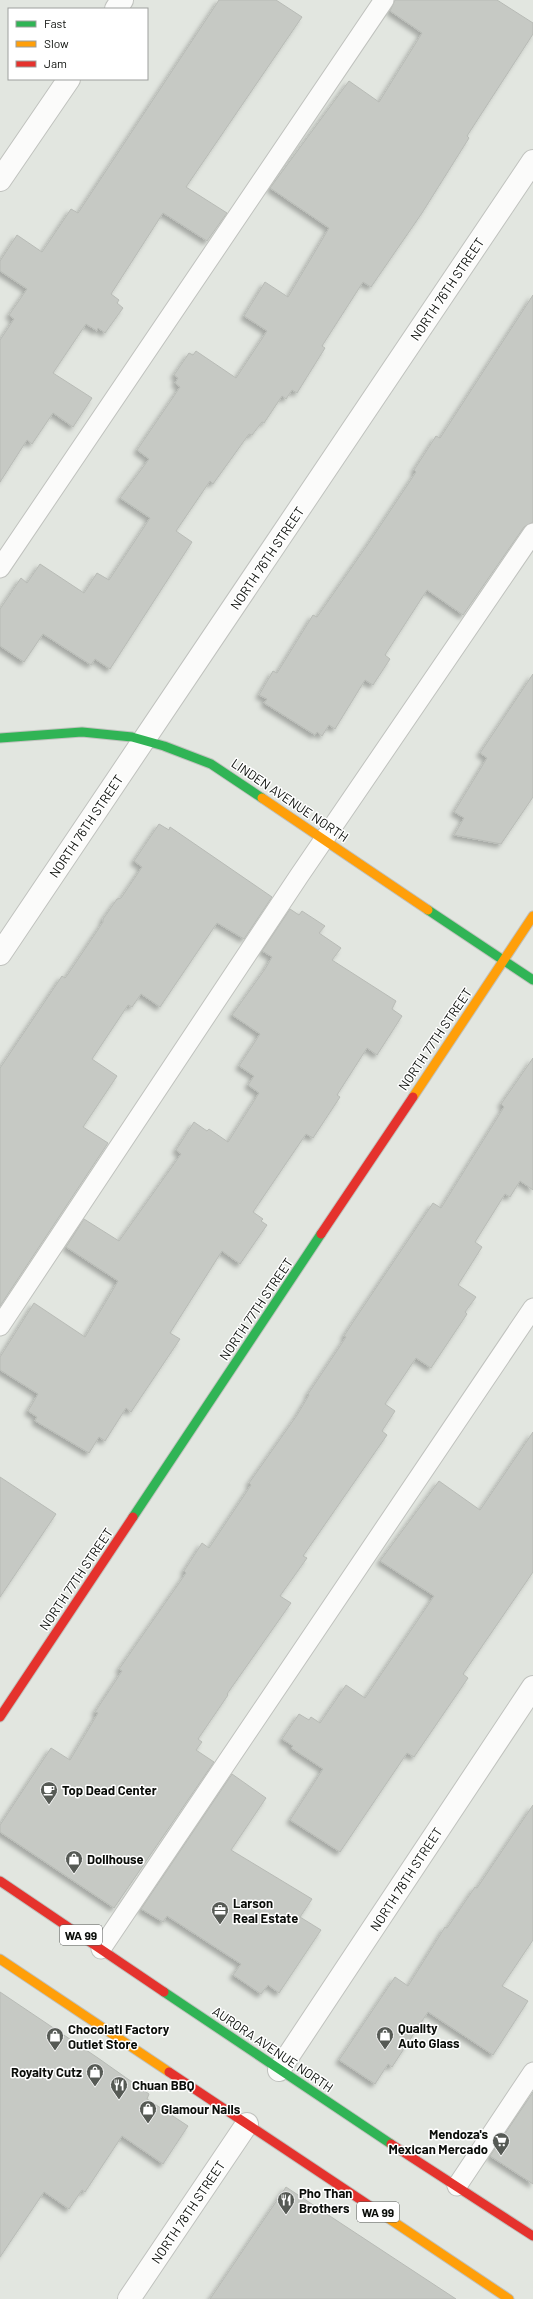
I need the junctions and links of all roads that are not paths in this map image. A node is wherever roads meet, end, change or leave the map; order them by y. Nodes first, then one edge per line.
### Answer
1 (384, 0) edge
2 (68, 80) edge
3 (533, 161) edge
4 (0, 180) edge
5 (533, 533) edge
6 (0, 568) edge
7 (0, 738) edge
8 (145, 739) junction
9 (325, 839) junction
10 (533, 916) edge
11 (0, 954) edge
12 (504, 959) junction
13 (533, 980) edge
14 (533, 1308) edge
15 (0, 1326) edge
16 (533, 1687) edge
17 (0, 1717) edge
18 (0, 1881) edge
19 (101, 1949) junction
20 (0, 1959) edge
21 (279, 2070) junction
22 (533, 2072) edge
23 (247, 2124) junction
24 (457, 2186) junction
25 (533, 2236) edge
26 (128, 2299) edge
27 (508, 2299) edge

1 - 6 lane
2 - 4 street
3 - 8 street, NORTH 76TH STREET
5 - 9 lane
7 - 8 main road, LINDEN AVENUE NORTH
8 - 9 main road, LINDEN AVENUE NORTH
8 - 11 street, NORTH 76TH STREET
9 - 12 main road, LINDEN AVENUE NORTH
9 - 15 lane
10 - 12 main road, NORTH 77TH STREET
12 - 13 main road, LINDEN AVENUE NORTH
12 - 17 main road, NORTH 77TH STREET
14 - 19 lane
16 - 21 street, NORTH 78TH STREET
18 - 19 main road, AURORA AVENUE NORTH / WA 99
19 - 21 main road, AURORA AVENUE NORTH / WA 99
20 - 23 main road, WA 99
21 - 24 main road, AURORA AVENUE NORTH / WA 99
22 - 24 lane
23 - 26 street, NORTH 78TH STREET
23 - 27 main road, WA 99
24 - 25 main road, AURORA AVENUE NORTH / WA 99

